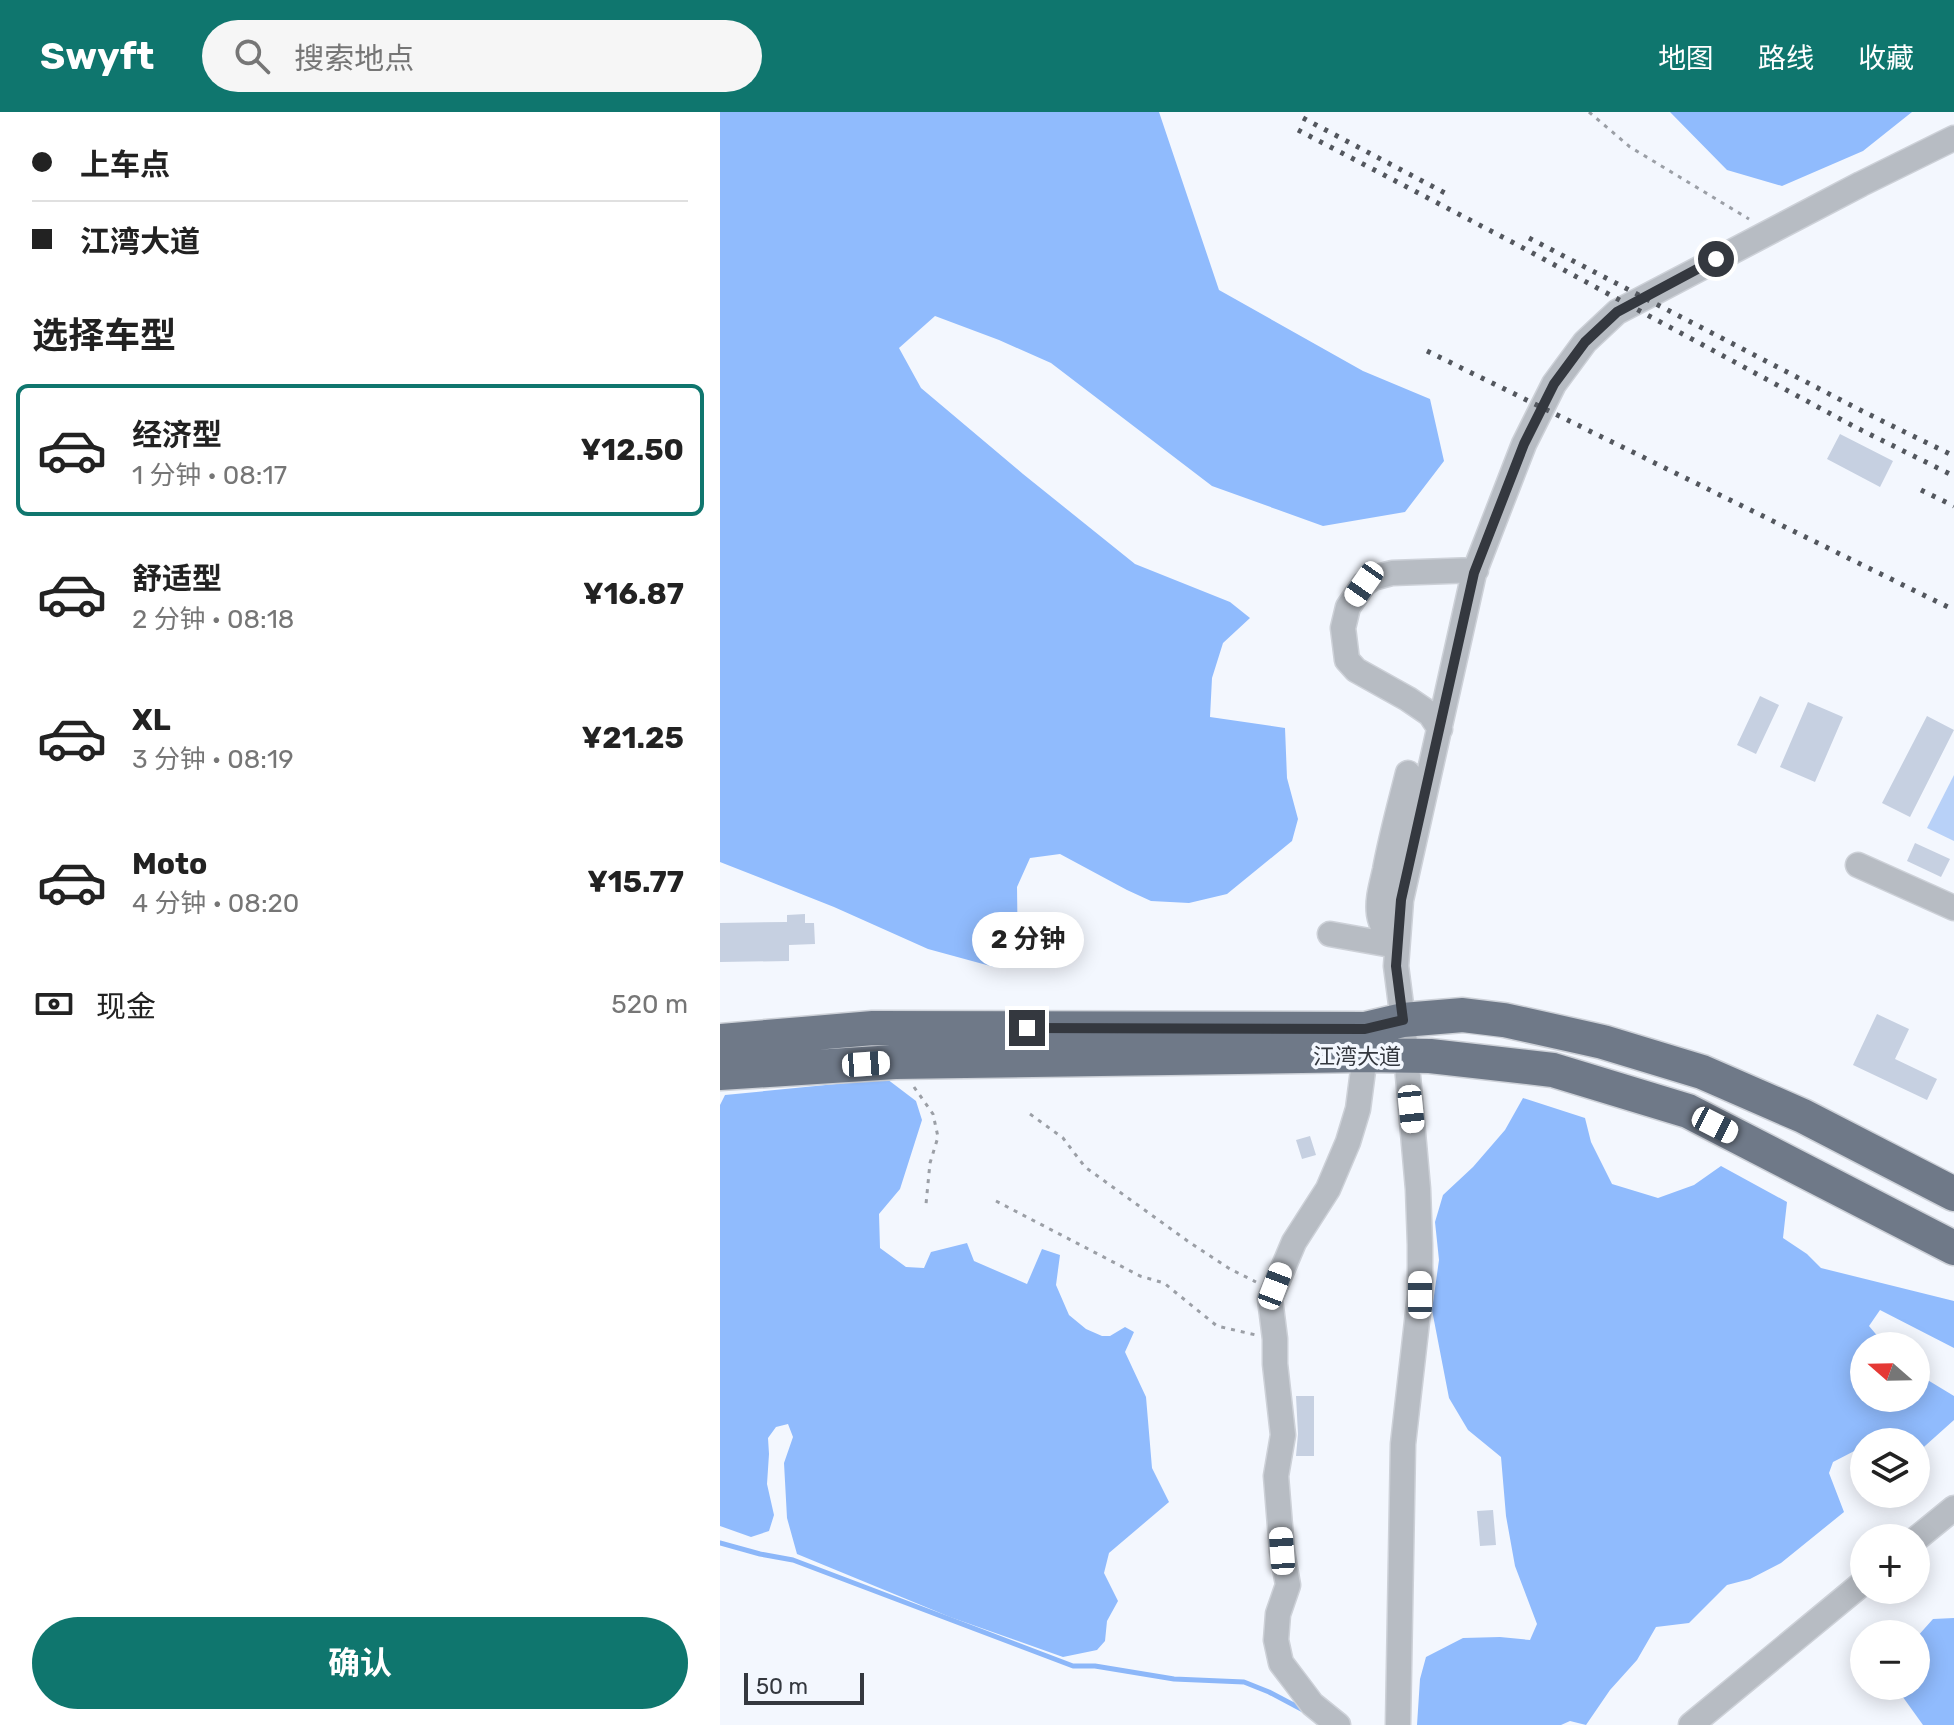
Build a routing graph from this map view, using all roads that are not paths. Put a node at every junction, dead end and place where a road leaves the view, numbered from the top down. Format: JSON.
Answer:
{"nodes":[{"id":1,"x":1954,"y":138,"type":"edge"},
{"id":2,"x":1476,"y":570,"type":"junction"},
{"id":3,"x":1440,"y":729,"type":"junction"},
{"id":4,"x":1408,"y":773,"type":"dead end"},
{"id":5,"x":1858,"y":865,"type":"dead end"},
{"id":6,"x":1954,"y":908,"type":"edge"},
{"id":7,"x":1330,"y":934,"type":"dead end"},
{"id":8,"x":1397,"y":946,"type":"junction"},
{"id":9,"x":1403,"y":1020,"type":"junction"},
{"id":10,"x":720,"y":1041,"type":"edge"},
{"id":11,"x":1365,"y":1055,"type":"junction"},
{"id":12,"x":1406,"y":1056,"type":"junction"},
{"id":13,"x":720,"y":1073,"type":"edge"},
{"id":14,"x":1954,"y":1194,"type":"edge"},
{"id":15,"x":1954,"y":1248,"type":"edge"},
{"id":16,"x":1954,"y":1508,"type":"edge"},
{"id":17,"x":1930,"y":1528,"type":"edge"},
{"id":18,"x":1850,"y":1594,"type":"edge"},
{"id":19,"x":1338,"y":1725,"type":"edge"},
{"id":20,"x":1398,"y":1725,"type":"edge"},
{"id":21,"x":1691,"y":1725,"type":"edge"}],
"edges":[{"from":1,"to":2,"type":"street"},
{"from":2,"to":3,"type":"street"},
{"from":2,"to":3,"type":"street"},
{"from":3,"to":8,"type":"street"},
{"from":4,"to":8,"type":"street"},
{"from":5,"to":6,"type":"street"},
{"from":7,"to":8,"type":"street"},
{"from":8,"to":9,"type":"street"},
{"from":9,"to":10,"type":"highway","name":"江湾大道"},
{"from":9,"to":11,"type":"street"},
{"from":9,"to":12,"type":"street"},
{"from":9,"to":14,"type":"highway","name":"江湾大道"},
{"from":11,"to":12,"type":"highway","name":"江湾大道"},
{"from":11,"to":13,"type":"highway","name":"江湾大道"},
{"from":11,"to":19,"type":"street"},
{"from":12,"to":15,"type":"highway","name":"江湾大道"},
{"from":12,"to":20,"type":"street"},
{"from":16,"to":17,"type":"street"},
{"from":18,"to":21,"type":"street"}]}
